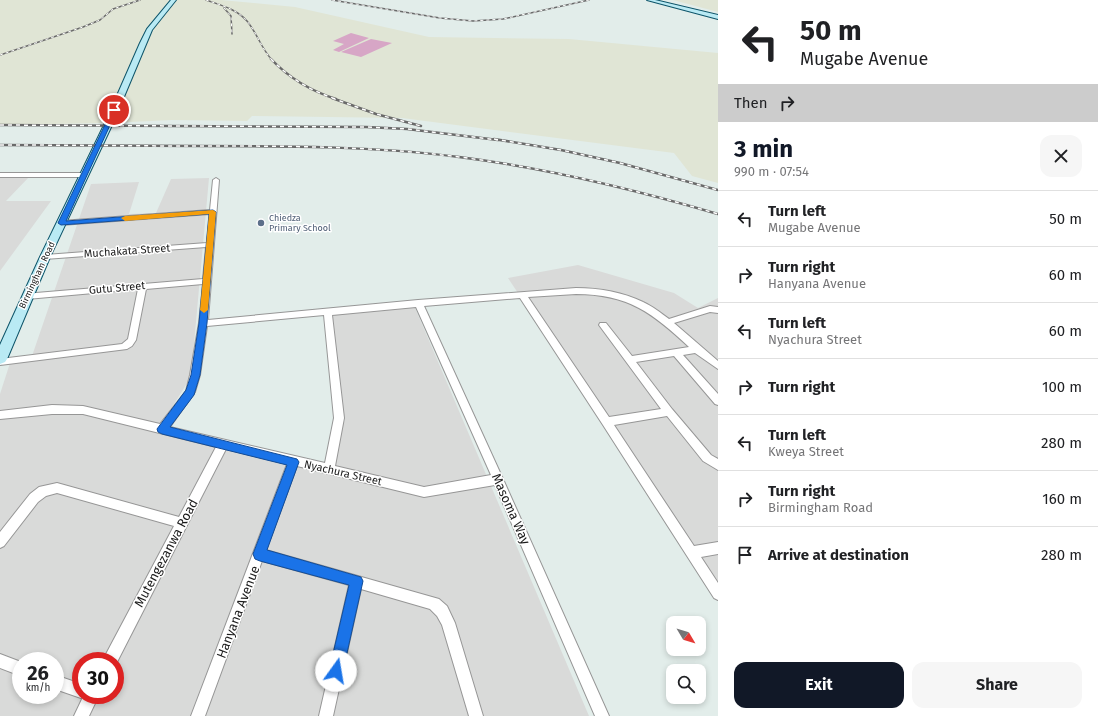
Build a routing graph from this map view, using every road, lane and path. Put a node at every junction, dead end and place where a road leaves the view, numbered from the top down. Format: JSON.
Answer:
{"nodes":[{"id":1,"x":174,"y":0,"type":"edge"},
{"id":2,"x":649,"y":0,"type":"edge"},
{"id":3,"x":718,"y":17,"type":"edge"},
{"id":4,"x":2,"y":175,"type":"edge"},
{"id":5,"x":84,"y":175,"type":"junction"},
{"id":6,"x":0,"y":180,"type":"edge"},
{"id":7,"x":216,"y":180,"type":"dead end"},
{"id":8,"x":213,"y":212,"type":"junction"},
{"id":9,"x":61,"y":223,"type":"junction"},
{"id":10,"x":210,"y":245,"type":"junction"},
{"id":11,"x":45,"y":257,"type":"junction"},
{"id":12,"x":207,"y":281,"type":"junction"},
{"id":13,"x":142,"y":286,"type":"junction"},
{"id":14,"x":522,"y":295,"type":"junction"},
{"id":15,"x":27,"y":296,"type":"junction"},
{"id":16,"x":418,"y":303,"type":"junction"},
{"id":17,"x":718,"y":310,"type":"edge"},
{"id":18,"x":328,"y":312,"type":"junction"},
{"id":19,"x":668,"y":322,"type":"junction"},
{"id":20,"x":203,"y":323,"type":"junction"},
{"id":21,"x":602,"y":325,"type":"dead end"},
{"id":22,"x":697,"y":349,"type":"junction"},
{"id":23,"x":676,"y":352,"type":"junction"},
{"id":24,"x":629,"y":360,"type":"junction"},
{"id":25,"x":0,"y":361,"type":"edge"},
{"id":26,"x":718,"y":366,"type":"edge"},
{"id":27,"x":718,"y":401,"type":"edge"},
{"id":28,"x":669,"y":412,"type":"junction"},
{"id":29,"x":0,"y":415,"type":"edge"},
{"id":30,"x":608,"y":422,"type":"junction"},
{"id":31,"x":162,"y":429,"type":"junction"},
{"id":32,"x":223,"y":444,"type":"junction"},
{"id":33,"x":293,"y":462,"type":"junction"},
{"id":34,"x":718,"y":465,"type":"edge"},
{"id":35,"x":329,"y":469,"type":"junction"},
{"id":36,"x":498,"y":478,"type":"junction"},
{"id":37,"x":182,"y":523,"type":"junction"},
{"id":38,"x":0,"y":542,"type":"edge"},
{"id":39,"x":718,"y":548,"type":"edge"},
{"id":40,"x":691,"y":552,"type":"junction"},
{"id":41,"x":260,"y":554,"type":"junction"},
{"id":42,"x":356,"y":581,"type":"junction"},
{"id":43,"x":718,"y":594,"type":"edge"},
{"id":44,"x":115,"y":652,"type":"edge"},
{"id":45,"x":0,"y":661,"type":"edge"},
{"id":46,"x":12,"y":666,"type":"edge"},
{"id":47,"x":87,"y":704,"type":"edge"},
{"id":48,"x":81,"y":716,"type":"edge"},
{"id":49,"x":198,"y":716,"type":"edge"},
{"id":50,"x":326,"y":716,"type":"edge"},
{"id":51,"x":476,"y":716,"type":"edge"},
{"id":52,"x":602,"y":716,"type":"edge"}],
"edges":[{"from":1,"to":5,"type":"street","name":"Birmingham Road"},
{"from":2,"to":3,"type":"street"},
{"from":4,"to":5,"type":"street"},
{"from":4,"to":6,"type":"street"},
{"from":5,"to":9,"type":"street","name":"Birmingham Road"},
{"from":7,"to":8,"type":"street"},
{"from":8,"to":9,"type":"street"},
{"from":8,"to":10,"type":"street"},
{"from":9,"to":11,"type":"street","name":"Birmingham Road"},
{"from":10,"to":11,"type":"street","name":"Muchakata Street"},
{"from":10,"to":12,"type":"street"},
{"from":11,"to":15,"type":"street","name":"Birmingham Road"},
{"from":12,"to":13,"type":"street","name":"Gutu Street"},
{"from":12,"to":20,"type":"street"},
{"from":13,"to":15,"type":"street","name":"Gutu Street"},
{"from":13,"to":25,"type":"street"},
{"from":14,"to":16,"type":"street"},
{"from":14,"to":19,"type":"street"},
{"from":14,"to":30,"type":"street"},
{"from":15,"to":25,"type":"street","name":"Birmingham Road"},
{"from":16,"to":18,"type":"street"},
{"from":16,"to":36,"type":"street","name":"Masoma Way"},
{"from":17,"to":19,"type":"street"},
{"from":18,"to":20,"type":"street"},
{"from":18,"to":35,"type":"street"},
{"from":19,"to":22,"type":"street"},
{"from":20,"to":31,"type":"street"},
{"from":21,"to":24,"type":"street"},
{"from":22,"to":23,"type":"street"},
{"from":22,"to":26,"type":"street"},
{"from":23,"to":24,"type":"street"},
{"from":23,"to":27,"type":"street"},
{"from":24,"to":28,"type":"street"},
{"from":28,"to":30,"type":"street"},
{"from":28,"to":34,"type":"street"},
{"from":29,"to":31,"type":"street","name":"Nyachura Street"},
{"from":30,"to":40,"type":"street"},
{"from":31,"to":32,"type":"street","name":"Nyachura Street"},
{"from":32,"to":33,"type":"street","name":"Nyachura Street"},
{"from":32,"to":37,"type":"street","name":"Mutengezanwa Road"},
{"from":33,"to":35,"type":"street","name":"Nyachura Street"},
{"from":33,"to":41,"type":"street","name":"Hanyana Avenue"},
{"from":35,"to":36,"type":"street","name":"Nyachura Street"},
{"from":36,"to":52,"type":"street","name":"Masoma Way"},
{"from":37,"to":38,"type":"street"},
{"from":37,"to":44,"type":"street","name":"Mutengezanwa Road"},
{"from":39,"to":40,"type":"street"},
{"from":40,"to":43,"type":"street"},
{"from":41,"to":42,"type":"street"},
{"from":41,"to":49,"type":"street","name":"Hanyana Avenue"},
{"from":42,"to":50,"type":"street"},
{"from":42,"to":51,"type":"street"},
{"from":45,"to":46,"type":"street"},
{"from":47,"to":48,"type":"street"}]}
